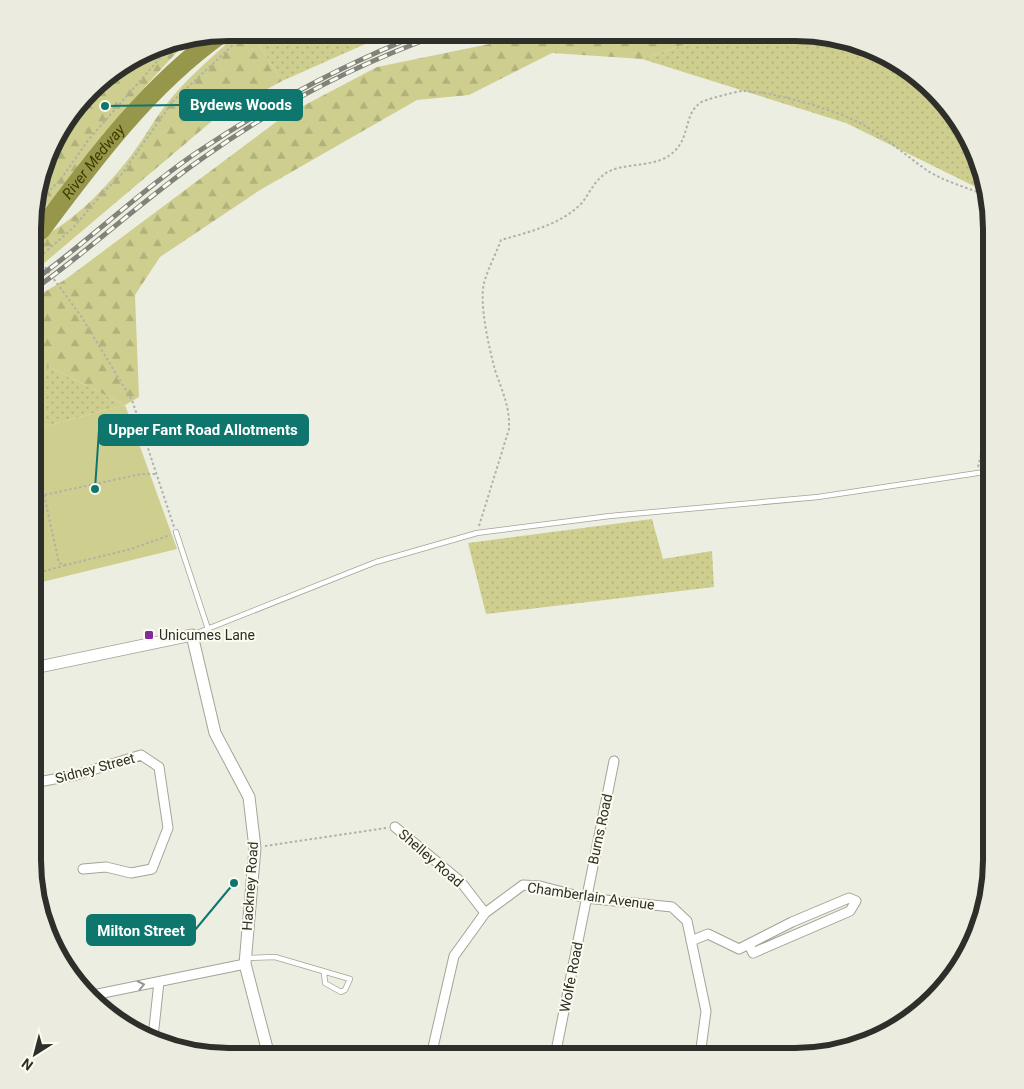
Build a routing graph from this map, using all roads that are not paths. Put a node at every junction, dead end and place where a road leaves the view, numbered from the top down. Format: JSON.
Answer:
{"nodes":[{"id":1,"x":983,"y":472,"type":"edge"},
{"id":2,"x":176,"y":532,"type":"road end"},
{"id":3,"x":208,"y":629,"type":"junction"},
{"id":4,"x":192,"y":635,"type":"junction"},
{"id":5,"x":41,"y":667,"type":"edge"},
{"id":6,"x":614,"y":761,"type":"dead end"},
{"id":7,"x":41,"y":782,"type":"edge"},
{"id":8,"x":394,"y":827,"type":"road end"},
{"id":9,"x":83,"y":869,"type":"dead end"},
{"id":10,"x":586,"y":898,"type":"junction"},
{"id":11,"x":485,"y":913,"type":"junction"},
{"id":12,"x":792,"y":922,"type":"junction"},
{"id":13,"x":794,"y":937,"type":"junction"},
{"id":14,"x":691,"y":941,"type":"junction"},
{"id":15,"x":749,"y":945,"type":"junction"},
{"id":16,"x":245,"y":961,"type":"junction"},
{"id":17,"x":324,"y":972,"type":"junction"},
{"id":18,"x":159,"y":982,"type":"junction"},
{"id":19,"x":97,"y":994,"type":"edge"},
{"id":20,"x":154,"y":1031,"type":"edge"},
{"id":21,"x":267,"y":1048,"type":"edge"},
{"id":22,"x":432,"y":1048,"type":"edge"},
{"id":23,"x":557,"y":1048,"type":"edge"},
{"id":24,"x":701,"y":1048,"type":"edge"}],
"edges":[{"from":1,"to":3,"type":"lane"},
{"from":2,"to":3,"type":"lane"},
{"from":3,"to":4,"type":"lane"},
{"from":4,"to":5,"type":"street"},
{"from":4,"to":16,"type":"street","name":"Hackney Road"},
{"from":6,"to":10,"type":"street","name":"Burns Road"},
{"from":7,"to":9,"type":"street","name":"Sidney Street"},
{"from":8,"to":11,"type":"street","name":"Shelley Road"},
{"from":10,"to":11,"type":"street","name":"Chamberlain Avenue"},
{"from":10,"to":14,"type":"street","name":"Chamberlain Avenue"},
{"from":10,"to":23,"type":"street","name":"Wolfe Road"},
{"from":11,"to":22,"type":"street","name":"Chamberlain Avenue"},
{"from":12,"to":13,"type":"street"},
{"from":12,"to":13,"type":"street"},
{"from":12,"to":15,"type":"street"},
{"from":13,"to":15,"type":"street"},
{"from":14,"to":15,"type":"street"},
{"from":14,"to":24,"type":"street","name":"Chamberlain Avenue"},
{"from":16,"to":17,"type":"lane"},
{"from":16,"to":18,"type":"street"},
{"from":16,"to":21,"type":"street","name":"Hackney Road"},
{"from":17,"to":17,"type":"lane"},
{"from":19,"to":18,"type":"street","one_way":true},
{"from":18,"to":20,"type":"street"}]}
